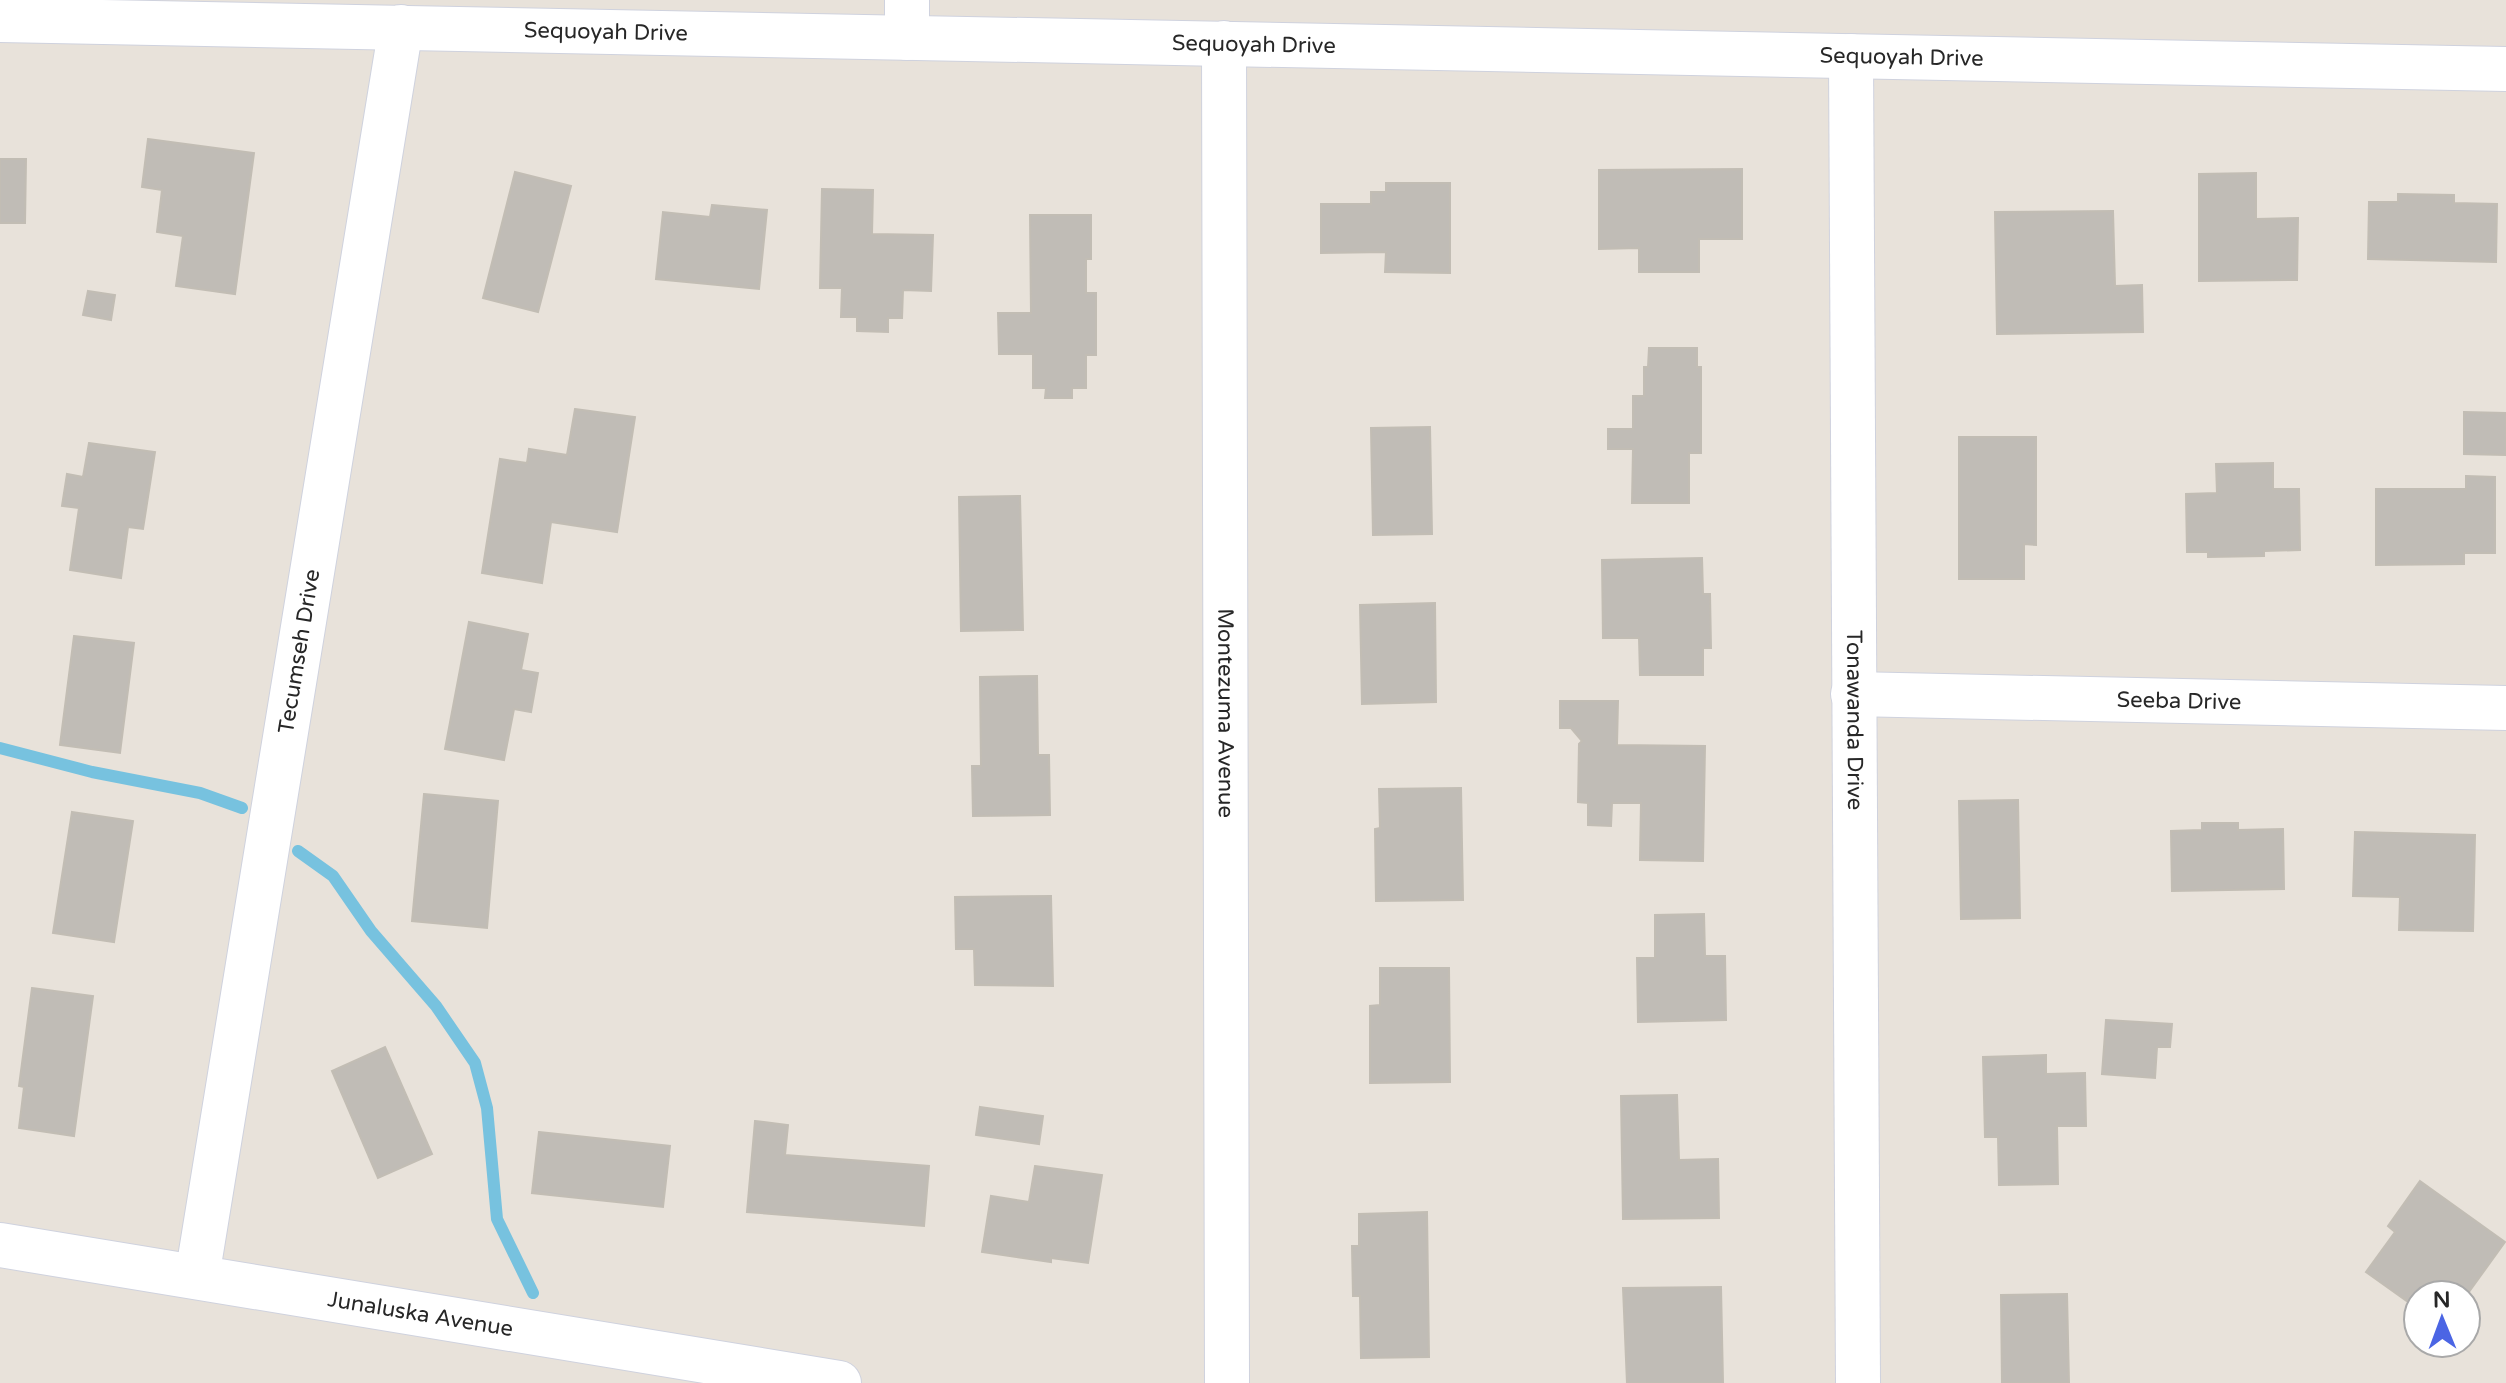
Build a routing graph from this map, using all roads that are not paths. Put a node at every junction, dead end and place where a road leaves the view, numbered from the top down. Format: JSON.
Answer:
{"nodes":[{"id":1,"x":907,"y":19,"type":"edge"},
{"id":2,"x":0,"y":20,"type":"edge"},
{"id":3,"x":401,"y":27,"type":"junction"},
{"id":4,"x":1224,"y":43,"type":"junction"},
{"id":5,"x":1851,"y":56,"type":"junction"},
{"id":6,"x":2506,"y":69,"type":"edge"},
{"id":7,"x":1853,"y":694,"type":"junction"},
{"id":8,"x":2506,"y":708,"type":"edge"},
{"id":9,"x":0,"y":1245,"type":"edge"},
{"id":10,"x":197,"y":1277,"type":"junction"},
{"id":11,"x":839,"y":1383,"type":"edge"},
{"id":12,"x":1227,"y":1383,"type":"edge"},
{"id":13,"x":1858,"y":1383,"type":"edge"}],
"edges":[{"from":1,"to":3,"type":"street","name":"Sequoyah Drive"},
{"from":1,"to":4,"type":"street","name":"Sequoyah Drive"},
{"from":2,"to":3,"type":"street","name":"Sequoyah Drive"},
{"from":3,"to":10,"type":"street","name":"Tecumseh Drive"},
{"from":4,"to":5,"type":"street","name":"Sequoyah Drive"},
{"from":4,"to":12,"type":"street","name":"Montezuma Avenue"},
{"from":5,"to":6,"type":"street","name":"Sequoyah Drive"},
{"from":5,"to":7,"type":"street","name":"Tonawanda Drive"},
{"from":7,"to":8,"type":"street","name":"Seeba Drive"},
{"from":7,"to":13,"type":"street","name":"Tonawanda Drive"},
{"from":9,"to":10,"type":"street","name":"Junaluska Avenue"},
{"from":10,"to":11,"type":"street","name":"Junaluska Avenue"}]}
